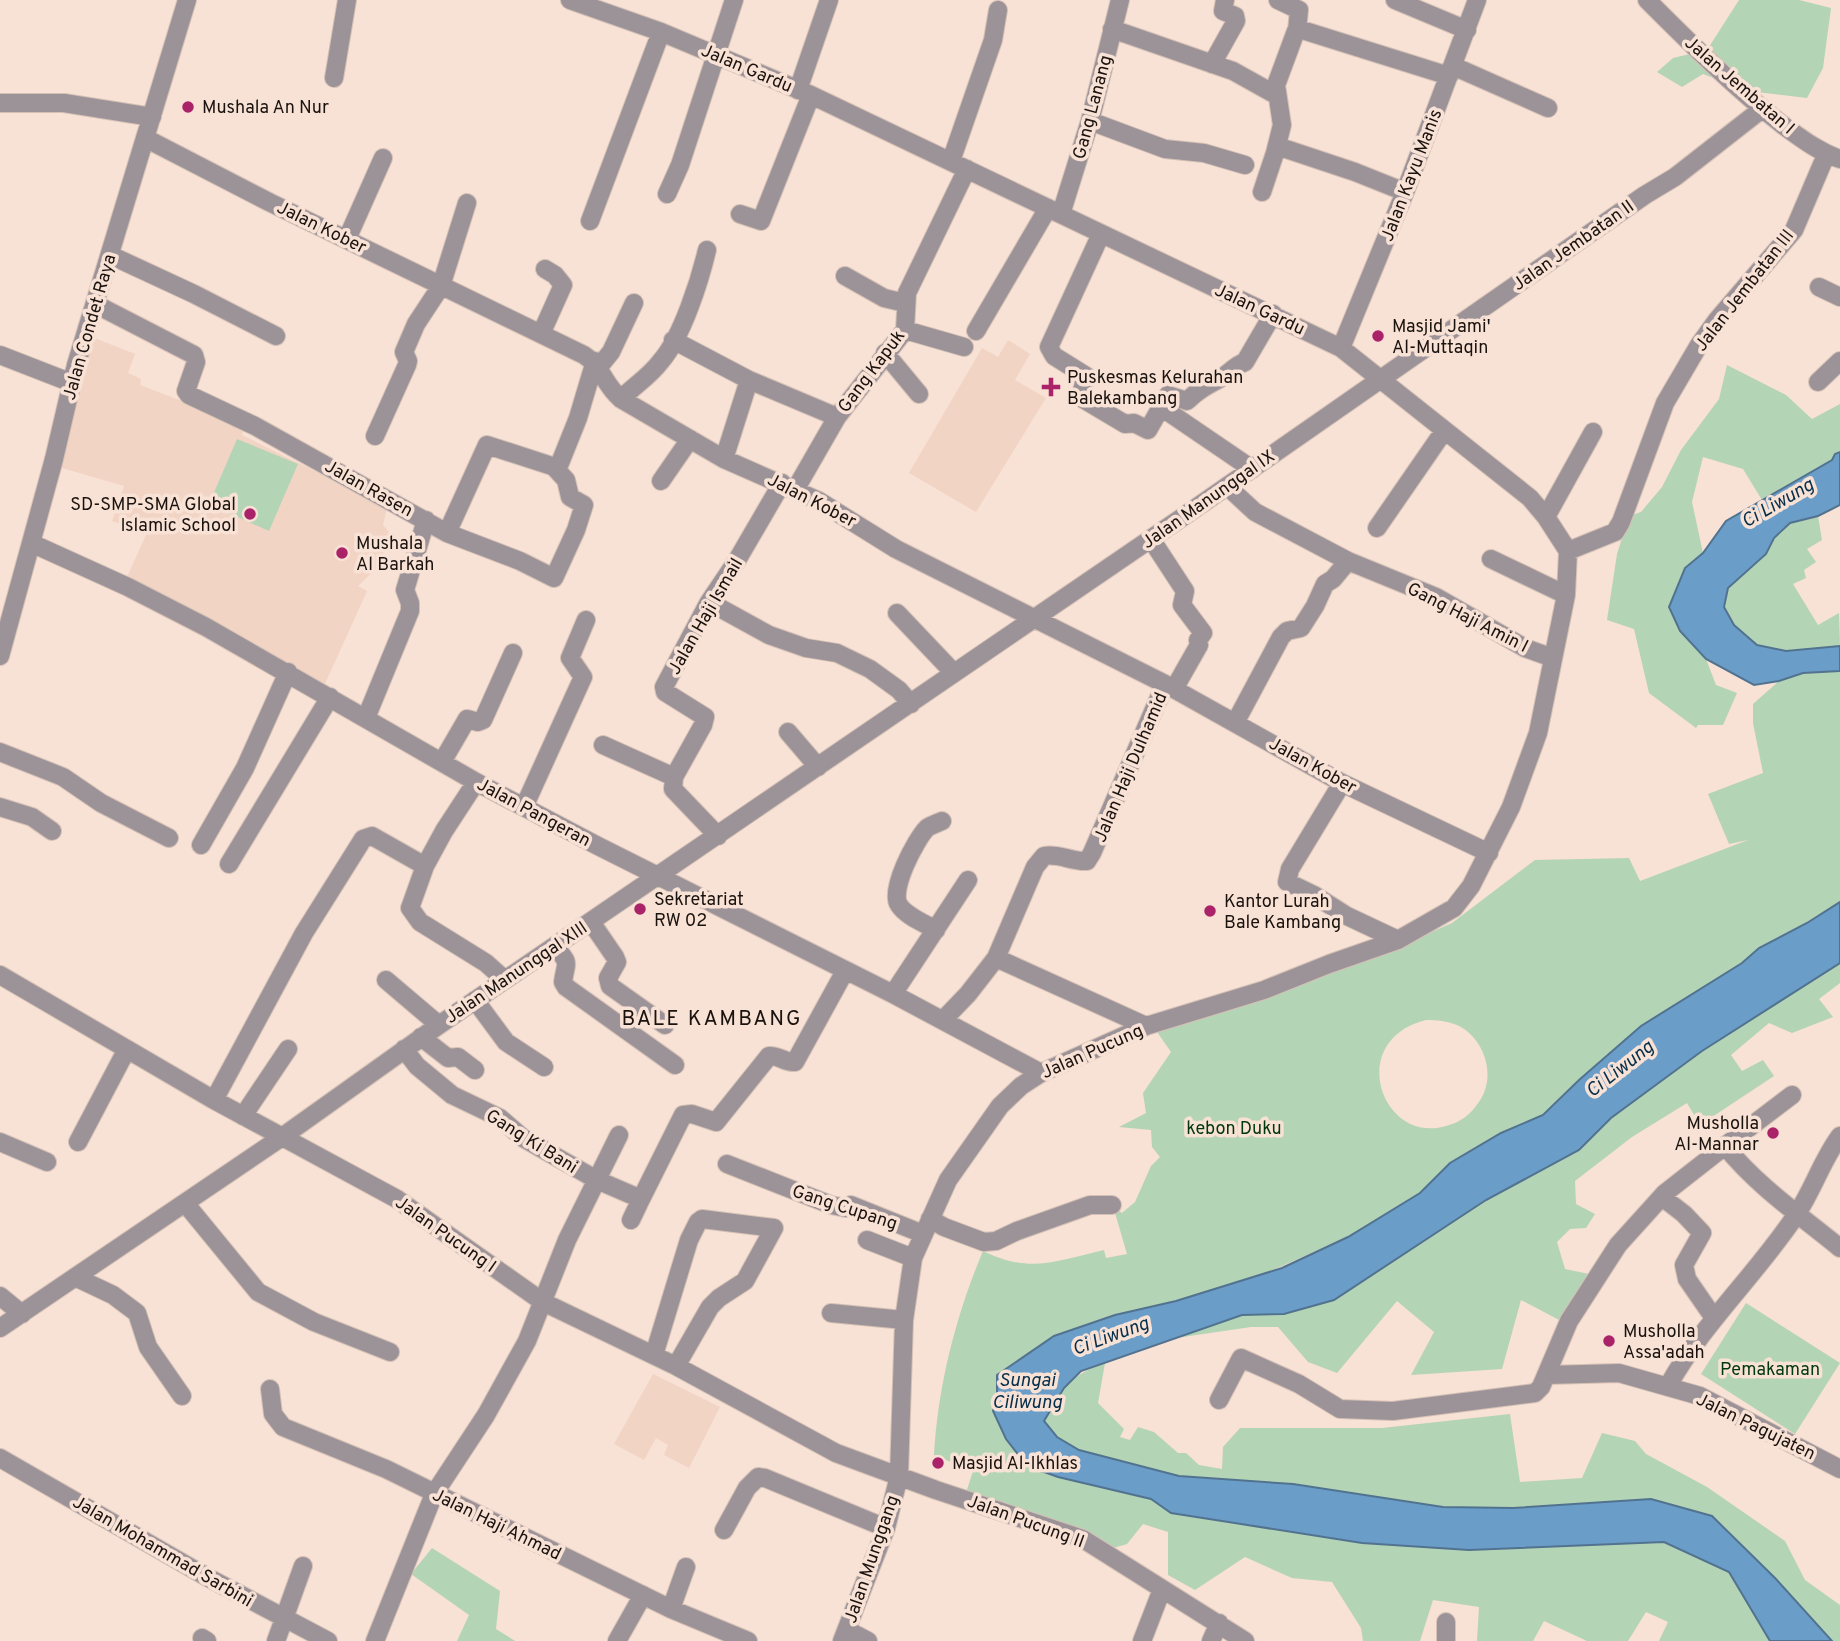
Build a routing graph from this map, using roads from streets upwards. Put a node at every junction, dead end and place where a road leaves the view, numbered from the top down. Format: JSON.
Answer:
{"nodes":[{"id":1,"x":187,"y":0,"type":"edge"},
{"id":2,"x":347,"y":0,"type":"edge"},
{"id":3,"x":570,"y":0,"type":"edge"},
{"id":4,"x":734,"y":0,"type":"edge"},
{"id":5,"x":829,"y":0,"type":"edge"},
{"id":6,"x":1120,"y":0,"type":"edge"},
{"id":7,"x":1225,"y":0,"type":"edge"},
{"id":8,"x":1244,"y":0,"type":"edge"},
{"id":9,"x":1279,"y":0,"type":"edge"},
{"id":10,"x":1395,"y":0,"type":"edge"},
{"id":11,"x":1477,"y":0,"type":"edge"},
{"id":12,"x":1647,"y":0,"type":"edge"},
{"id":13,"x":621,"y":8,"type":"edge"},
{"id":14,"x":998,"y":10,"type":"dead end"},
{"id":15,"x":1236,"y":17,"type":"junction"},
{"id":16,"x":1112,"y":29,"type":"junction"},
{"id":17,"x":1467,"y":30,"type":"junction"},
{"id":18,"x":1297,"y":31,"type":"junction"},
{"id":19,"x":661,"y":32,"type":"junction"},
{"id":20,"x":715,"y":54,"type":"junction"},
{"id":21,"x":1212,"y":64,"type":"junction"},
{"id":22,"x":1451,"y":71,"type":"junction"},
{"id":23,"x":334,"y":78,"type":"dead end"},
{"id":24,"x":805,"y":92,"type":"junction"},
{"id":25,"x":1276,"y":95,"type":"junction"},
{"id":26,"x":0,"y":103,"type":"edge"},
{"id":27,"x":1548,"y":108,"type":"dead end"},
{"id":28,"x":1762,"y":108,"type":"junction"},
{"id":29,"x":152,"y":117,"type":"junction"},
{"id":30,"x":1090,"y":121,"type":"junction"},
{"id":31,"x":145,"y":138,"type":"junction"},
{"id":32,"x":1277,"y":146,"type":"junction"},
{"id":33,"x":1833,"y":157,"type":"edge"},
{"id":34,"x":383,"y":158,"type":"dead end"},
{"id":35,"x":959,"y":165,"type":"junction"},
{"id":36,"x":1245,"y":165,"type":"dead end"},
{"id":37,"x":1262,"y":192,"type":"dead end"},
{"id":38,"x":1405,"y":192,"type":"junction"},
{"id":39,"x":667,"y":194,"type":"dead end"},
{"id":40,"x":467,"y":203,"type":"dead end"},
{"id":41,"x":1055,"y":211,"type":"junction"},
{"id":42,"x":740,"y":214,"type":"dead end"},
{"id":43,"x":590,"y":221,"type":"dead end"},
{"id":44,"x":1101,"y":234,"type":"junction"},
{"id":45,"x":347,"y":239,"type":"junction"},
{"id":46,"x":707,"y":250,"type":"dead end"},
{"id":47,"x":110,"y":255,"type":"junction"},
{"id":48,"x":545,"y":269,"type":"dead end"},
{"id":49,"x":845,"y":276,"type":"dead end"},
{"id":50,"x":441,"y":286,"type":"junction"},
{"id":51,"x":1819,"y":287,"type":"dead end"},
{"id":52,"x":1840,"y":297,"type":"edge"},
{"id":53,"x":634,"y":303,"type":"dead end"},
{"id":54,"x":905,"y":303,"type":"junction"},
{"id":55,"x":95,"y":304,"type":"junction"},
{"id":56,"x":1273,"y":314,"type":"junction"},
{"id":57,"x":905,"y":330,"type":"junction"},
{"id":58,"x":976,"y":331,"type":"dead end"},
{"id":59,"x":541,"y":334,"type":"junction"},
{"id":60,"x":276,"y":336,"type":"dead end"},
{"id":61,"x":673,"y":340,"type":"junction"},
{"id":62,"x":964,"y":347,"type":"dead end"},
{"id":63,"x":1341,"y":348,"type":"junction"},
{"id":64,"x":885,"y":353,"type":"junction"},
{"id":65,"x":0,"y":355,"type":"edge"},
{"id":66,"x":1840,"y":361,"type":"edge"},
{"id":67,"x":596,"y":365,"type":"junction"},
{"id":68,"x":1381,"y":379,"type":"junction"},
{"id":69,"x":749,"y":380,"type":"junction"},
{"id":70,"x":1818,"y":382,"type":"dead end"},
{"id":71,"x":72,"y":383,"type":"junction"},
{"id":72,"x":919,"y":394,"type":"dead end"},
{"id":73,"x":621,"y":399,"type":"junction"},
{"id":74,"x":1161,"y":407,"type":"junction"},
{"id":75,"x":837,"y":417,"type":"junction"},
{"id":76,"x":1444,"y":431,"type":"junction"},
{"id":77,"x":1593,"y":432,"type":"dead end"},
{"id":78,"x":375,"y":436,"type":"dead end"},
{"id":79,"x":690,"y":439,"type":"junction"},
{"id":80,"x":724,"y":459,"type":"junction"},
{"id":81,"x":555,"y":468,"type":"junction"},
{"id":82,"x":1252,"y":469,"type":"junction"},
{"id":83,"x":661,"y":481,"type":"dead end"},
{"id":84,"x":1227,"y":486,"type":"junction"},
{"id":85,"x":788,"y":487,"type":"junction"},
{"id":86,"x":1546,"y":517,"type":"junction"},
{"id":87,"x":426,"y":520,"type":"junction"},
{"id":88,"x":1377,"y":528,"type":"dead end"},
{"id":89,"x":447,"y":533,"type":"junction"},
{"id":90,"x":1151,"y":539,"type":"junction"},
{"id":91,"x":31,"y":543,"type":"junction"},
{"id":92,"x":1568,"y":551,"type":"junction"},
{"id":93,"x":1491,"y":559,"type":"dead end"},
{"id":94,"x":1348,"y":561,"type":"junction"},
{"id":95,"x":1566,"y":595,"type":"junction"},
{"id":96,"x":709,"y":602,"type":"junction"},
{"id":97,"x":897,"y":613,"type":"dead end"},
{"id":98,"x":1034,"y":618,"type":"junction"},
{"id":99,"x":586,"y":620,"type":"dead end"},
{"id":100,"x":513,"y":653,"type":"dead end"},
{"id":101,"x":0,"y":656,"type":"edge"},
{"id":102,"x":1551,"y":658,"type":"junction"},
{"id":103,"x":288,"y":672,"type":"junction"},
{"id":104,"x":954,"y":673,"type":"junction"},
{"id":105,"x":1170,"y":686,"type":"junction"},
{"id":106,"x":330,"y":698,"type":"junction"},
{"id":107,"x":911,"y":704,"type":"junction"},
{"id":108,"x":366,"y":718,"type":"junction"},
{"id":109,"x":1235,"y":723,"type":"junction"},
{"id":110,"x":788,"y":732,"type":"dead end"},
{"id":111,"x":603,"y":745,"type":"dead end"},
{"id":112,"x":0,"y":752,"type":"edge"},
{"id":113,"x":442,"y":762,"type":"junction"},
{"id":114,"x":818,"y":767,"type":"junction"},
{"id":115,"x":674,"y":777,"type":"junction"},
{"id":116,"x":476,"y":782,"type":"junction"},
{"id":117,"x":1342,"y":783,"type":"junction"},
{"id":118,"x":0,"y":807,"type":"edge"},
{"id":119,"x":524,"y":807,"type":"junction"},
{"id":120,"x":942,"y":821,"type":"dead end"},
{"id":121,"x":52,"y":831,"type":"dead end"},
{"id":122,"x":718,"y":835,"type":"junction"},
{"id":123,"x":169,"y":838,"type":"dead end"},
{"id":124,"x":201,"y":845,"type":"dead end"},
{"id":125,"x":1490,"y":850,"type":"junction"},
{"id":126,"x":229,"y":864,"type":"dead end"},
{"id":127,"x":425,"y":866,"type":"junction"},
{"id":128,"x":658,"y":876,"type":"junction"},
{"id":129,"x":968,"y":880,"type":"dead end"},
{"id":130,"x":591,"y":922,"type":"junction"},
{"id":131,"x":936,"y":930,"type":"junction"},
{"id":132,"x":1398,"y":940,"type":"junction"},
{"id":133,"x":555,"y":946,"type":"junction"},
{"id":134,"x":996,"y":958,"type":"junction"},
{"id":135,"x":845,"y":971,"type":"junction"},
{"id":136,"x":0,"y":975,"type":"edge"},
{"id":137,"x":386,"y":980,"type":"dead end"},
{"id":138,"x":505,"y":980,"type":"junction"},
{"id":139,"x":893,"y":994,"type":"junction"},
{"id":140,"x":475,"y":1000,"type":"junction"},
{"id":141,"x":943,"y":1020,"type":"junction"},
{"id":142,"x":439,"y":1025,"type":"junction"},
{"id":143,"x":666,"y":1025,"type":"dead end"},
{"id":144,"x":1146,"y":1026,"type":"junction"},
{"id":145,"x":421,"y":1037,"type":"junction"},
{"id":146,"x":127,"y":1049,"type":"junction"},
{"id":147,"x":288,"y":1049,"type":"dead end"},
{"id":148,"x":404,"y":1049,"type":"junction"},
{"id":149,"x":675,"y":1065,"type":"dead end"},
{"id":150,"x":544,"y":1067,"type":"dead end"},
{"id":151,"x":475,"y":1070,"type":"dead end"},
{"id":152,"x":1041,"y":1073,"type":"junction"},
{"id":153,"x":1792,"y":1095,"type":"dead end"},
{"id":154,"x":214,"y":1100,"type":"junction"},
{"id":155,"x":243,"y":1116,"type":"junction"},
{"id":156,"x":619,"y":1135,"type":"dead end"},
{"id":157,"x":1840,"y":1136,"type":"edge"},
{"id":158,"x":282,"y":1137,"type":"junction"},
{"id":159,"x":0,"y":1142,"type":"edge"},
{"id":160,"x":78,"y":1142,"type":"dead end"},
{"id":161,"x":1725,"y":1146,"type":"junction"},
{"id":162,"x":47,"y":1162,"type":"dead end"},
{"id":163,"x":727,"y":1164,"type":"dead end"},
{"id":164,"x":597,"y":1180,"type":"junction"},
{"id":165,"x":1661,"y":1197,"type":"junction"},
{"id":166,"x":641,"y":1199,"type":"junction"},
{"id":167,"x":185,"y":1203,"type":"junction"},
{"id":168,"x":1112,"y":1205,"type":"dead end"},
{"id":169,"x":1798,"y":1213,"type":"junction"},
{"id":170,"x":631,"y":1220,"type":"dead end"},
{"id":171,"x":926,"y":1227,"type":"junction"},
{"id":172,"x":867,"y":1240,"type":"dead end"},
{"id":173,"x":1840,"y":1248,"type":"edge"},
{"id":174,"x":913,"y":1258,"type":"junction"},
{"id":175,"x":75,"y":1277,"type":"junction"},
{"id":176,"x":0,"y":1296,"type":"edge"},
{"id":177,"x":543,"y":1302,"type":"junction"},
{"id":178,"x":831,"y":1313,"type":"dead end"},
{"id":179,"x":22,"y":1314,"type":"junction"},
{"id":180,"x":1714,"y":1318,"type":"junction"},
{"id":181,"x":904,"y":1320,"type":"junction"},
{"id":182,"x":0,"y":1328,"type":"edge"},
{"id":183,"x":390,"y":1352,"type":"dead end"},
{"id":184,"x":654,"y":1355,"type":"junction"},
{"id":185,"x":676,"y":1366,"type":"junction"},
{"id":186,"x":1547,"y":1375,"type":"junction"},
{"id":187,"x":1668,"y":1386,"type":"junction"},
{"id":188,"x":270,"y":1389,"type":"dead end"},
{"id":189,"x":182,"y":1396,"type":"dead end"},
{"id":190,"x":1219,"y":1400,"type":"dead end"},
{"id":191,"x":0,"y":1458,"type":"edge"},
{"id":192,"x":1838,"y":1464,"type":"edge"},
{"id":193,"x":899,"y":1476,"type":"junction"},
{"id":194,"x":434,"y":1494,"type":"junction"},
{"id":195,"x":886,"y":1528,"type":"junction"},
{"id":196,"x":724,"y":1530,"type":"dead end"},
{"id":197,"x":303,"y":1566,"type":"dead end"},
{"id":198,"x":686,"y":1567,"type":"dead end"},
{"id":199,"x":643,"y":1595,"type":"junction"},
{"id":200,"x":1159,"y":1597,"type":"dead end"},
{"id":201,"x":671,"y":1609,"type":"junction"},
{"id":202,"x":284,"y":1620,"type":"junction"},
{"id":203,"x":1446,"y":1622,"type":"dead end"},
{"id":204,"x":1219,"y":1623,"type":"junction"},
{"id":205,"x":844,"y":1636,"type":"edge"},
{"id":206,"x":276,"y":1641,"type":"edge"},
{"id":207,"x":328,"y":1641,"type":"edge"},
{"id":208,"x":375,"y":1641,"type":"edge"},
{"id":209,"x":617,"y":1641,"type":"edge"},
{"id":210,"x":748,"y":1641,"type":"edge"},
{"id":211,"x":868,"y":1641,"type":"edge"},
{"id":212,"x":1142,"y":1641,"type":"edge"},
{"id":213,"x":1211,"y":1641,"type":"edge"},
{"id":214,"x":1245,"y":1641,"type":"edge"},
{"id":215,"x":1446,"y":1641,"type":"edge"}],
"edges":[{"from":1,"to":29,"type":"street","name":"Jalan Condet Raya"},
{"from":2,"to":23,"type":"street"},
{"from":3,"to":13,"type":"street","name":"Jalan Gardu"},
{"from":4,"to":20,"type":"street"},
{"from":5,"to":24,"type":"street"},
{"from":6,"to":16,"type":"street","name":"Gang Lanang"},
{"from":7,"to":15,"type":"street"},
{"from":8,"to":15,"type":"street"},
{"from":9,"to":18,"type":"street"},
{"from":10,"to":17,"type":"street"},
{"from":11,"to":17,"type":"street","name":"Jalan Kayu Manis"},
{"from":12,"to":28,"type":"street","name":"Jalan Jembatan I"},
{"from":13,"to":19,"type":"street","name":"Jalan Gardu"},
{"from":14,"to":35,"type":"street","name":"Gang Kapuk"},
{"from":15,"to":21,"type":"street"},
{"from":16,"to":21,"type":"street"},
{"from":16,"to":30,"type":"street","name":"Gang Lanang"},
{"from":17,"to":22,"type":"street","name":"Jalan Kayu Manis"},
{"from":18,"to":22,"type":"street"},
{"from":18,"to":25,"type":"street"},
{"from":19,"to":20,"type":"street","name":"Jalan Gardu"},
{"from":19,"to":43,"type":"street"},
{"from":20,"to":24,"type":"street","name":"Jalan Gardu"},
{"from":20,"to":39,"type":"street"},
{"from":21,"to":25,"type":"street"},
{"from":22,"to":27,"type":"street"},
{"from":22,"to":38,"type":"street","name":"Jalan Kayu Manis"},
{"from":24,"to":35,"type":"street","name":"Jalan Gardu"},
{"from":24,"to":42,"type":"street"},
{"from":25,"to":32,"type":"street"},
{"from":26,"to":29,"type":"street"},
{"from":28,"to":33,"type":"street","name":"Jalan Jembatan I"},
{"from":28,"to":68,"type":"street","name":"Jalan Jembatan II"},
{"from":29,"to":31,"type":"street","name":"Jalan Condet Raya"},
{"from":30,"to":36,"type":"street"},
{"from":30,"to":41,"type":"street","name":"Gang Lanang"},
{"from":31,"to":45,"type":"street","name":"Jalan Kober"},
{"from":31,"to":47,"type":"street","name":"Jalan Condet Raya"},
{"from":32,"to":37,"type":"street"},
{"from":32,"to":38,"type":"street"},
{"from":33,"to":92,"type":"street","name":"Jalan Jembatan III"},
{"from":34,"to":45,"type":"street"},
{"from":35,"to":41,"type":"street","name":"Jalan Gardu"},
{"from":35,"to":54,"type":"street","name":"Gang Kapuk"},
{"from":38,"to":63,"type":"street","name":"Jalan Kayu Manis"},
{"from":40,"to":50,"type":"street"},
{"from":41,"to":44,"type":"street","name":"Jalan Gardu"},
{"from":41,"to":58,"type":"street","name":"Gang Lanang"},
{"from":44,"to":56,"type":"street","name":"Jalan Gardu"},
{"from":44,"to":74,"type":"street"},
{"from":45,"to":50,"type":"street","name":"Jalan Kober"},
{"from":46,"to":61,"type":"street"},
{"from":47,"to":55,"type":"street","name":"Jalan Condet Raya"},
{"from":47,"to":60,"type":"street"},
{"from":48,"to":59,"type":"street"},
{"from":49,"to":54,"type":"street"},
{"from":50,"to":59,"type":"street","name":"Jalan Kober"},
{"from":50,"to":78,"type":"street"},
{"from":51,"to":52,"type":"street"},
{"from":53,"to":67,"type":"street"},
{"from":54,"to":57,"type":"street","name":"Gang Kapuk"},
{"from":55,"to":71,"type":"street","name":"Jalan Condet Raya"},
{"from":55,"to":87,"type":"street","name":"Jalan Rasen"},
{"from":56,"to":63,"type":"street","name":"Jalan Gardu"},
{"from":56,"to":74,"type":"street"},
{"from":57,"to":62,"type":"street"},
{"from":57,"to":64,"type":"street","name":"Gang Kapuk"},
{"from":59,"to":67,"type":"street","name":"Jalan Kober"},
{"from":61,"to":69,"type":"street"},
{"from":61,"to":73,"type":"street"},
{"from":63,"to":68,"type":"street","name":"Jalan Gardu"},
{"from":64,"to":72,"type":"street"},
{"from":64,"to":75,"type":"street","name":"Gang Kapuk"},
{"from":65,"to":71,"type":"street"},
{"from":66,"to":70,"type":"street"},
{"from":67,"to":73,"type":"street","name":"Jalan Kober"},
{"from":67,"to":81,"type":"street"},
{"from":68,"to":76,"type":"street","name":"Jalan Gardu"},
{"from":68,"to":82,"type":"street","name":"Jalan Manunggal IX"},
{"from":69,"to":75,"type":"street"},
{"from":69,"to":80,"type":"street"},
{"from":71,"to":91,"type":"street","name":"Jalan Condet Raya"},
{"from":73,"to":79,"type":"street","name":"Jalan Kober"},
{"from":74,"to":82,"type":"street"},
{"from":75,"to":85,"type":"street","name":"Gang Kapuk"},
{"from":76,"to":86,"type":"street","name":"Jalan Gardu"},
{"from":76,"to":88,"type":"street"},
{"from":77,"to":86,"type":"street"},
{"from":79,"to":80,"type":"street","name":"Jalan Kober"},
{"from":79,"to":83,"type":"street"},
{"from":80,"to":85,"type":"street","name":"Jalan Kober"},
{"from":81,"to":89,"type":"street"},
{"from":81,"to":89,"type":"street","name":"Jalan Rasen"},
{"from":82,"to":84,"type":"street","name":"Jalan Manunggal IX"},
{"from":84,"to":90,"type":"street","name":"Jalan Manunggal IX"},
{"from":84,"to":94,"type":"street","name":"Gang Haji Amin I"},
{"from":85,"to":96,"type":"street","name":"Jalan Haji Ismail"},
{"from":85,"to":98,"type":"street","name":"Jalan Kober"},
{"from":86,"to":92,"type":"street","name":"Jalan Gardu"},
{"from":87,"to":89,"type":"street","name":"Jalan Rasen"},
{"from":87,"to":108,"type":"street"},
{"from":90,"to":98,"type":"street","name":"Jalan Manunggal IX"},
{"from":90,"to":105,"type":"street"},
{"from":91,"to":101,"type":"street","name":"Jalan Condet Raya"},
{"from":91,"to":103,"type":"street","name":"Jalan Pangeran"},
{"from":92,"to":95,"type":"street"},
{"from":93,"to":95,"type":"street"},
{"from":94,"to":102,"type":"street","name":"Gang Haji Amin I"},
{"from":94,"to":109,"type":"street"},
{"from":95,"to":102,"type":"street"},
{"from":96,"to":107,"type":"street"},
{"from":96,"to":115,"type":"street","name":"Jalan Haji Ismail"},
{"from":97,"to":104,"type":"street"},
{"from":98,"to":104,"type":"street","name":"Jalan Manunggal XIII"},
{"from":98,"to":105,"type":"street","name":"Jalan Kober"},
{"from":99,"to":119,"type":"street"},
{"from":100,"to":113,"type":"street"},
{"from":102,"to":125,"type":"street"},
{"from":103,"to":106,"type":"street","name":"Jalan Pangeran"},
{"from":103,"to":124,"type":"street"},
{"from":104,"to":107,"type":"street","name":"Jalan Manunggal XIII"},
{"from":105,"to":109,"type":"street","name":"Jalan Kober"},
{"from":105,"to":134,"type":"street","name":"Jalan Haji Dulhamid"},
{"from":106,"to":108,"type":"street","name":"Jalan Pangeran"},
{"from":106,"to":126,"type":"street"},
{"from":107,"to":114,"type":"street","name":"Jalan Manunggal XIII"},
{"from":108,"to":113,"type":"street","name":"Jalan Pangeran"},
{"from":109,"to":117,"type":"street","name":"Jalan Kober"},
{"from":110,"to":114,"type":"street"},
{"from":111,"to":115,"type":"street"},
{"from":112,"to":123,"type":"street"},
{"from":113,"to":116,"type":"street","name":"Jalan Pangeran"},
{"from":114,"to":122,"type":"street","name":"Jalan Manunggal XIII"},
{"from":115,"to":122,"type":"street"},
{"from":116,"to":119,"type":"street","name":"Jalan Pangeran"},
{"from":116,"to":127,"type":"street"},
{"from":117,"to":125,"type":"street","name":"Jalan Kober"},
{"from":117,"to":132,"type":"street"},
{"from":118,"to":121,"type":"street"},
{"from":119,"to":128,"type":"street","name":"Jalan Pangeran"},
{"from":120,"to":131,"type":"street"},
{"from":122,"to":128,"type":"street","name":"Jalan Manunggal XIII"},
{"from":125,"to":132,"type":"street","name":"Jalan Pucung"},
{"from":127,"to":138,"type":"street"},
{"from":127,"to":154,"type":"street"},
{"from":128,"to":130,"type":"street","name":"Jalan Manunggal XIII"},
{"from":128,"to":135,"type":"street","name":"Jalan Pangeran"},
{"from":129,"to":131,"type":"street"},
{"from":130,"to":133,"type":"street","name":"Jalan Manunggal XIII"},
{"from":130,"to":143,"type":"street"},
{"from":131,"to":139,"type":"street"},
{"from":132,"to":144,"type":"street","name":"Jalan Pucung"},
{"from":133,"to":138,"type":"street","name":"Jalan Manunggal XIII"},
{"from":133,"to":149,"type":"street"},
{"from":134,"to":141,"type":"street","name":"Jalan Haji Dulhamid"},
{"from":134,"to":144,"type":"street"},
{"from":135,"to":139,"type":"street","name":"Jalan Pangeran"},
{"from":135,"to":166,"type":"street"},
{"from":136,"to":146,"type":"street","name":"Jalan Pucung I"},
{"from":137,"to":142,"type":"street"},
{"from":138,"to":140,"type":"street","name":"Jalan Manunggal XIII"},
{"from":139,"to":141,"type":"street","name":"Jalan Pangeran"},
{"from":140,"to":142,"type":"street","name":"Jalan Manunggal XIII"},
{"from":140,"to":150,"type":"street"},
{"from":141,"to":152,"type":"street","name":"Jalan Pangeran"},
{"from":142,"to":145,"type":"street","name":"Jalan Manunggal XIII"},
{"from":144,"to":152,"type":"street","name":"Jalan Pucung"},
{"from":145,"to":148,"type":"street","name":"Jalan Manunggal XIII"},
{"from":145,"to":151,"type":"street"},
{"from":146,"to":154,"type":"street","name":"Jalan Pucung I"},
{"from":146,"to":160,"type":"street"},
{"from":147,"to":155,"type":"street"},
{"from":148,"to":158,"type":"street","name":"Jalan Manunggal XIII"},
{"from":148,"to":164,"type":"street","name":"Gang Ki Bani"},
{"from":152,"to":171,"type":"street","name":"Jalan Pucung"},
{"from":153,"to":161,"type":"street"},
{"from":154,"to":155,"type":"street","name":"Jalan Pucung I"},
{"from":155,"to":158,"type":"street","name":"Jalan Pucung I"},
{"from":156,"to":164,"type":"street"},
{"from":157,"to":169,"type":"street"},
{"from":158,"to":167,"type":"street","name":"Jalan Manunggal XIII"},
{"from":158,"to":177,"type":"street","name":"Jalan Pucung I"},
{"from":159,"to":162,"type":"street"},
{"from":161,"to":165,"type":"street"},
{"from":161,"to":169,"type":"street"},
{"from":163,"to":171,"type":"street","name":"Gang Cupang"},
{"from":164,"to":166,"type":"street","name":"Gang Ki Bani"},
{"from":164,"to":177,"type":"street"},
{"from":165,"to":180,"type":"street"},
{"from":165,"to":186,"type":"street"},
{"from":166,"to":170,"type":"street"},
{"from":167,"to":175,"type":"street","name":"Jalan Manunggal XIII"},
{"from":167,"to":183,"type":"street"},
{"from":168,"to":171,"type":"street","name":"Gang Cupang"},
{"from":169,"to":173,"type":"street"},
{"from":169,"to":180,"type":"street"},
{"from":171,"to":174,"type":"street","name":"Jalan Pucung"},
{"from":172,"to":174,"type":"street"},
{"from":174,"to":181,"type":"street","name":"Jalan Pucung"},
{"from":175,"to":179,"type":"street","name":"Jalan Manunggal XIII"},
{"from":175,"to":189,"type":"street"},
{"from":176,"to":179,"type":"street"},
{"from":177,"to":184,"type":"street","name":"Jalan Pucung I"},
{"from":177,"to":194,"type":"street"},
{"from":178,"to":181,"type":"street"},
{"from":179,"to":182,"type":"street","name":"Jalan Manunggal XIII"},
{"from":180,"to":187,"type":"street"},
{"from":181,"to":193,"type":"street","name":"Jalan Pucung"},
{"from":184,"to":185,"type":"street","name":"Jalan Pucung I"},
{"from":184,"to":185,"type":"street"},
{"from":185,"to":193,"type":"street","name":"Jalan Pucung I"},
{"from":186,"to":187,"type":"street","name":"Jalan Pagujaten"},
{"from":186,"to":190,"type":"street"},
{"from":187,"to":192,"type":"street","name":"Jalan Pagujaten"},
{"from":188,"to":194,"type":"street","name":"Jalan Haji Ahmad"},
{"from":191,"to":202,"type":"street","name":"Jalan Mohammad Sarbini"},
{"from":193,"to":195,"type":"street","name":"Jalan Munggang"},
{"from":193,"to":204,"type":"street","name":"Jalan Pucung II"},
{"from":194,"to":199,"type":"street","name":"Jalan Haji Ahmad"},
{"from":194,"to":208,"type":"street"},
{"from":195,"to":196,"type":"street"},
{"from":195,"to":205,"type":"street","name":"Jalan Munggang"},
{"from":197,"to":202,"type":"street"},
{"from":198,"to":201,"type":"street"},
{"from":199,"to":201,"type":"street","name":"Jalan Haji Ahmad"},
{"from":199,"to":209,"type":"street"},
{"from":200,"to":212,"type":"street"},
{"from":201,"to":210,"type":"street","name":"Jalan Haji Ahmad"},
{"from":202,"to":206,"type":"street"},
{"from":202,"to":207,"type":"street","name":"Jalan Mohammad Sarbini"},
{"from":203,"to":215,"type":"street"},
{"from":204,"to":213,"type":"street"},
{"from":204,"to":214,"type":"street","name":"Jalan Pucung II"},
{"from":205,"to":211,"type":"street"}]}
